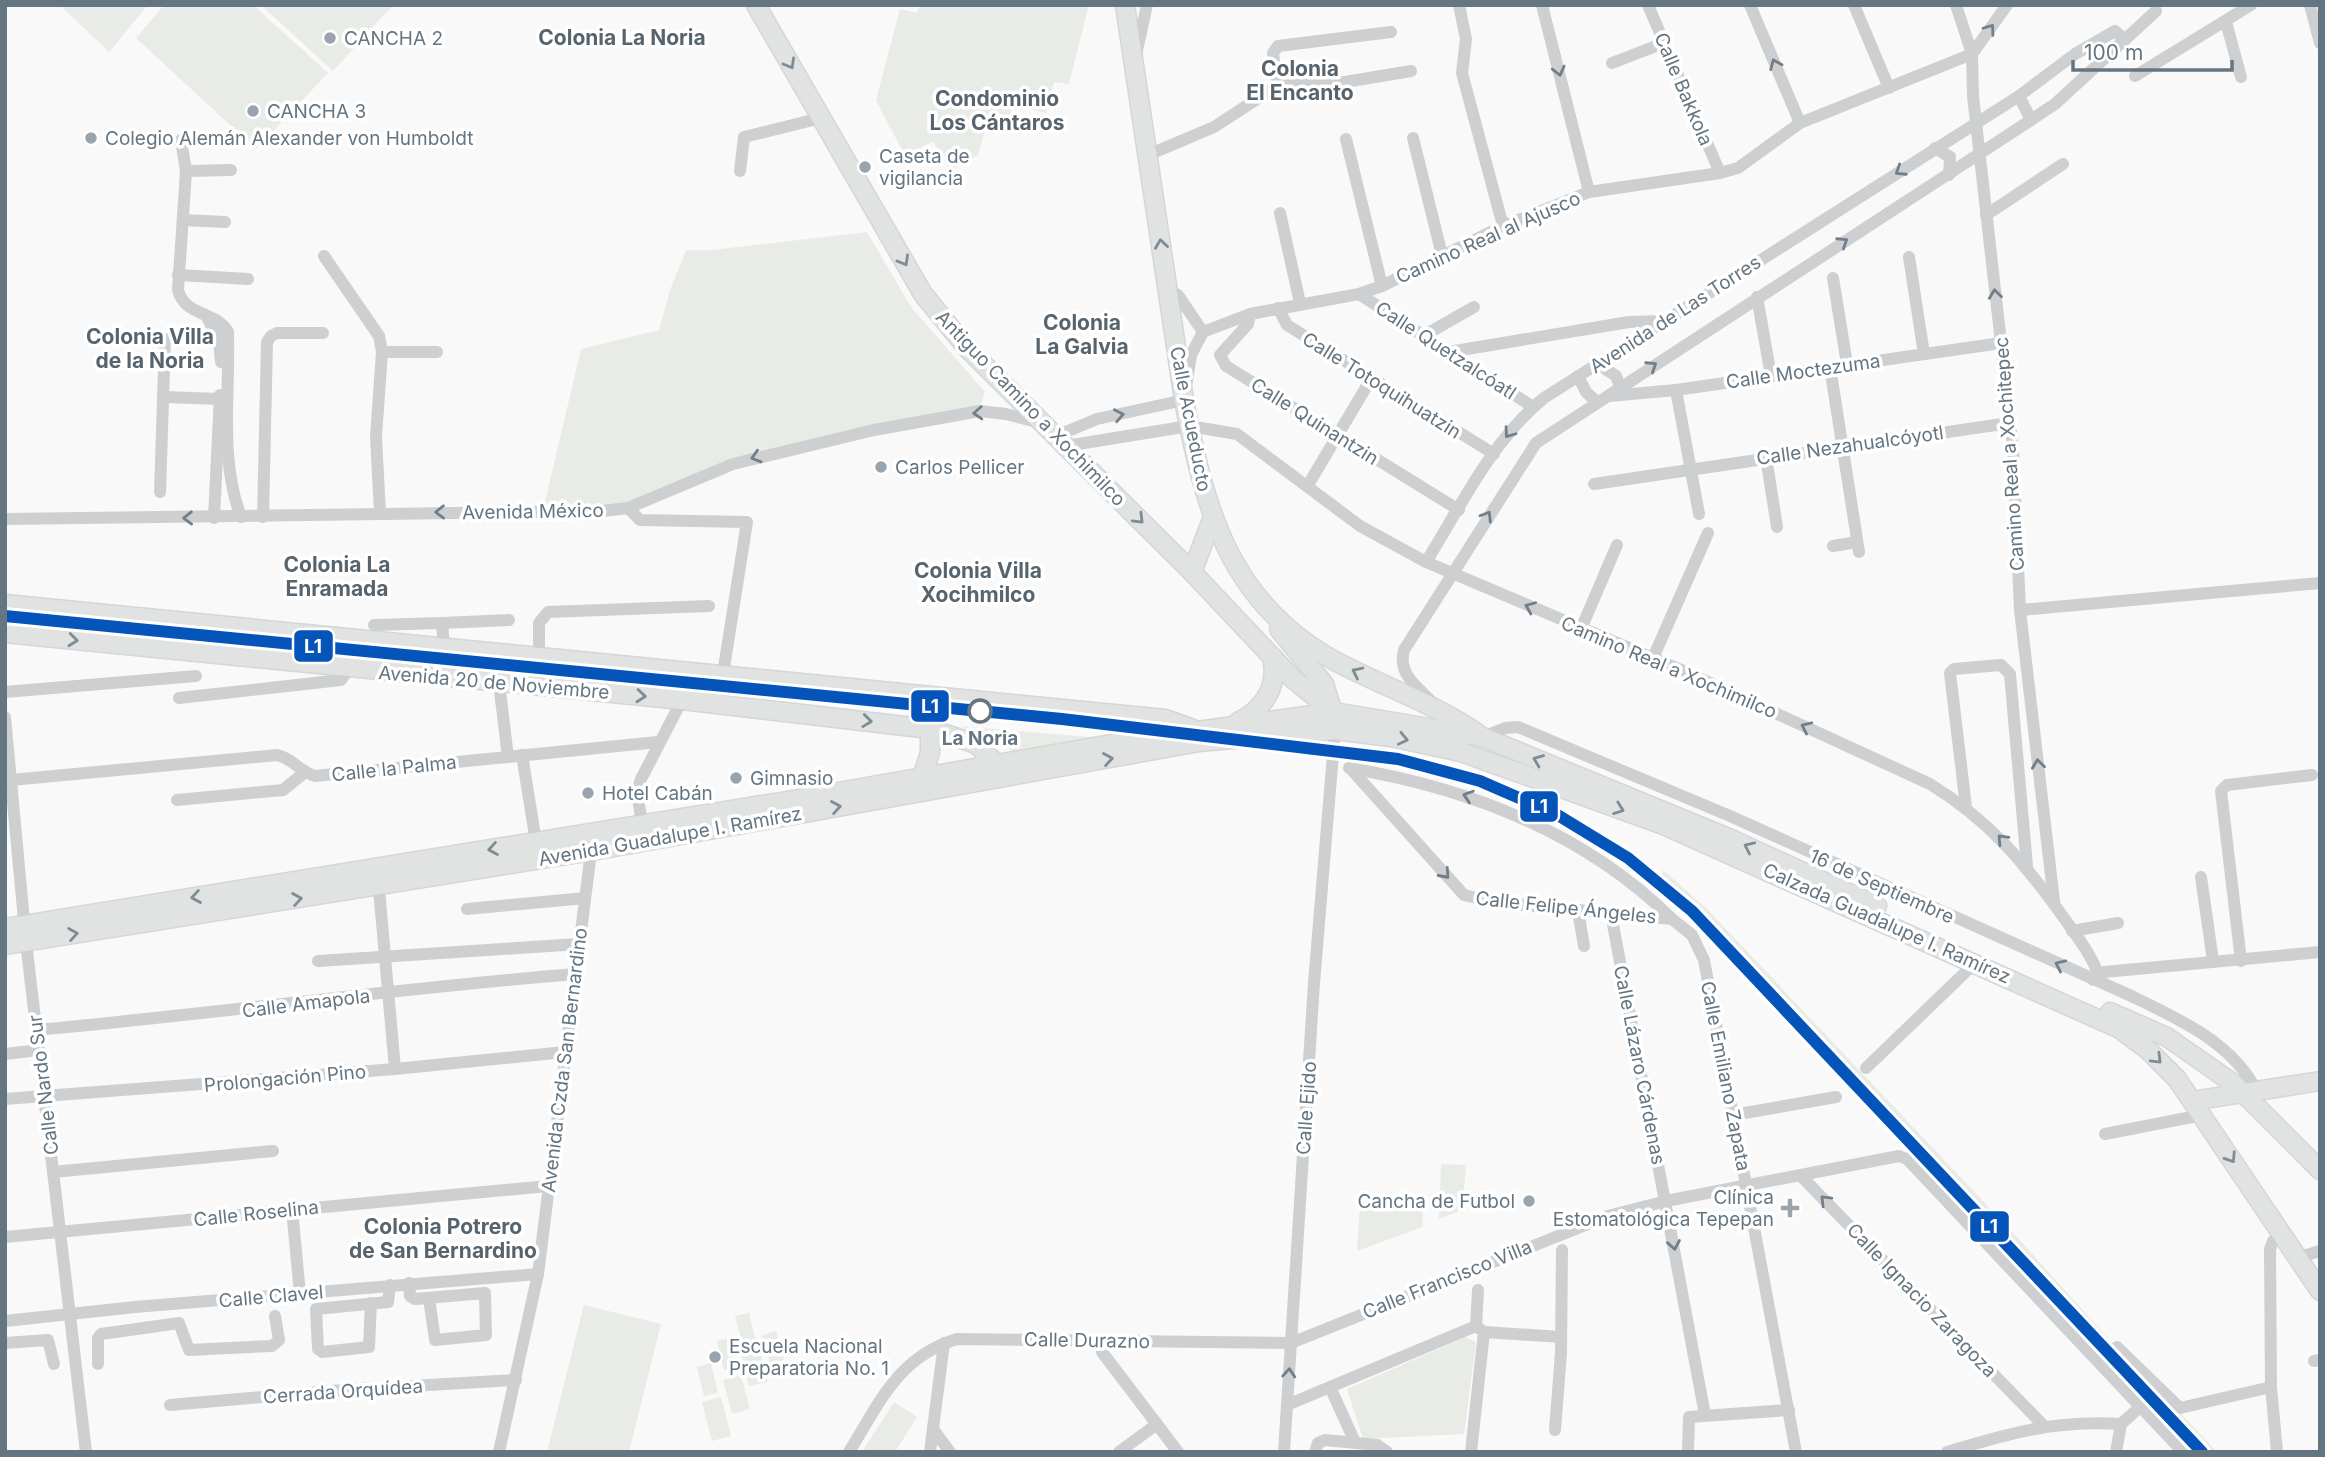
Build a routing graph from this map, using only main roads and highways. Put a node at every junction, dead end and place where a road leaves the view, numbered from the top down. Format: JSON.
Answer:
{"nodes":[{"id":1,"x":756,"y":5,"type":"edge"},
{"id":2,"x":1125,"y":5,"type":"edge"},
{"id":3,"x":1213,"y":517,"type":"junction"},
{"id":4,"x":1192,"y":572,"type":"junction"},
{"id":5,"x":5,"y":604,"type":"edge"},
{"id":6,"x":1269,"y":614,"type":"junction"},
{"id":7,"x":5,"y":633,"type":"edge"},
{"id":8,"x":1272,"y":657,"type":"junction"},
{"id":9,"x":1335,"y":721,"type":"junction"},
{"id":10,"x":1232,"y":725,"type":"junction"},
{"id":11,"x":930,"y":729,"type":"junction"},
{"id":12,"x":1196,"y":730,"type":"junction"},
{"id":13,"x":1483,"y":737,"type":"junction"},
{"id":14,"x":1003,"y":770,"type":"junction"},
{"id":15,"x":922,"y":777,"type":"junction"},
{"id":16,"x":593,"y":842,"type":"junction"},
{"id":17,"x":5,"y":928,"type":"edge"},
{"id":18,"x":25,"y":933,"type":"junction"},
{"id":19,"x":5,"y":945,"type":"edge"},
{"id":20,"x":2320,"y":1082,"type":"edge"},
{"id":21,"x":2252,"y":1094,"type":"junction"},
{"id":22,"x":2197,"y":1108,"type":"junction"},
{"id":23,"x":2320,"y":1170,"type":"edge"},
{"id":24,"x":2320,"y":1292,"type":"edge"}],
"edges":[{"from":1,"to":4,"type":"main road","name":"Antiguo Camino a Xochimilco","one_way":true},
{"from":3,"to":2,"type":"main road","name":"Calle Acueducto","one_way":true},
{"from":3,"to":4,"type":"main road"},
{"from":3,"to":6,"type":"main road","name":"Calle Acueducto"},
{"from":4,"to":8,"type":"main road","name":"Antiguo Camino a Xochimilco"},
{"from":5,"to":12,"type":"main road","name":"Avenida 20 de Noviembre"},
{"from":6,"to":9,"type":"main road"},
{"from":13,"to":6,"type":"main road","name":"Calle Acueducto","one_way":true},
{"from":7,"to":11,"type":"main road","name":"Avenida 20 de Noviembre","one_way":true},
{"from":8,"to":9,"type":"main road","name":"Antiguo Camino a Xochimilco"},
{"from":8,"to":10,"type":"main road"},
{"from":9,"to":10,"type":"main road","name":"Avenida Guadalupe I. Ramírez"},
{"from":9,"to":13,"type":"main road","name":"Calzada Guadalupe I. Ramírez"},
{"from":14,"to":9,"type":"main road","name":"Avenida Guadalupe I. Ramírez","one_way":true},
{"from":9,"to":22,"type":"main road","name":"Calzada Guadalupe I. Ramírez","one_way":true},
{"from":10,"to":12,"type":"main road","name":"Avenida Guadalupe I. Ramírez"},
{"from":11,"to":14,"type":"main road","name":"Avenida 20 de Noviembre"},
{"from":11,"to":15,"type":"main road"},
{"from":12,"to":14,"type":"main road","name":"Avenida Guadalupe I. Ramírez"},
{"from":21,"to":13,"type":"main road","name":"Calzada Guadalupe I. Ramírez","one_way":true},
{"from":14,"to":15,"type":"main road","name":"Avenida Guadalupe I. Ramírez"},
{"from":16,"to":14,"type":"main road","name":"Avenida Guadalupe I. Ramírez","one_way":true},
{"from":15,"to":16,"type":"main road","name":"Avenida Guadalupe I. Ramírez"},
{"from":18,"to":16,"type":"main road","name":"Avenida Guadalupe I. Ramírez","one_way":true},
{"from":16,"to":18,"type":"main road","name":"Avenida Guadalupe I. Ramírez","one_way":true},
{"from":17,"to":18,"type":"main road","name":"Avenida Guadalupe I. Ramírez"},
{"from":18,"to":19,"type":"main road","name":"Avenida Guadalupe I. Ramírez"},
{"from":20,"to":21,"type":"main road"},
{"from":21,"to":22,"type":"main road"},
{"from":21,"to":23,"type":"main road","name":"Calzada Guadalupe I. Ramírez"},
{"from":22,"to":24,"type":"main road","name":"Calzada Guadalupe I. Ramírez","one_way":true}]}
